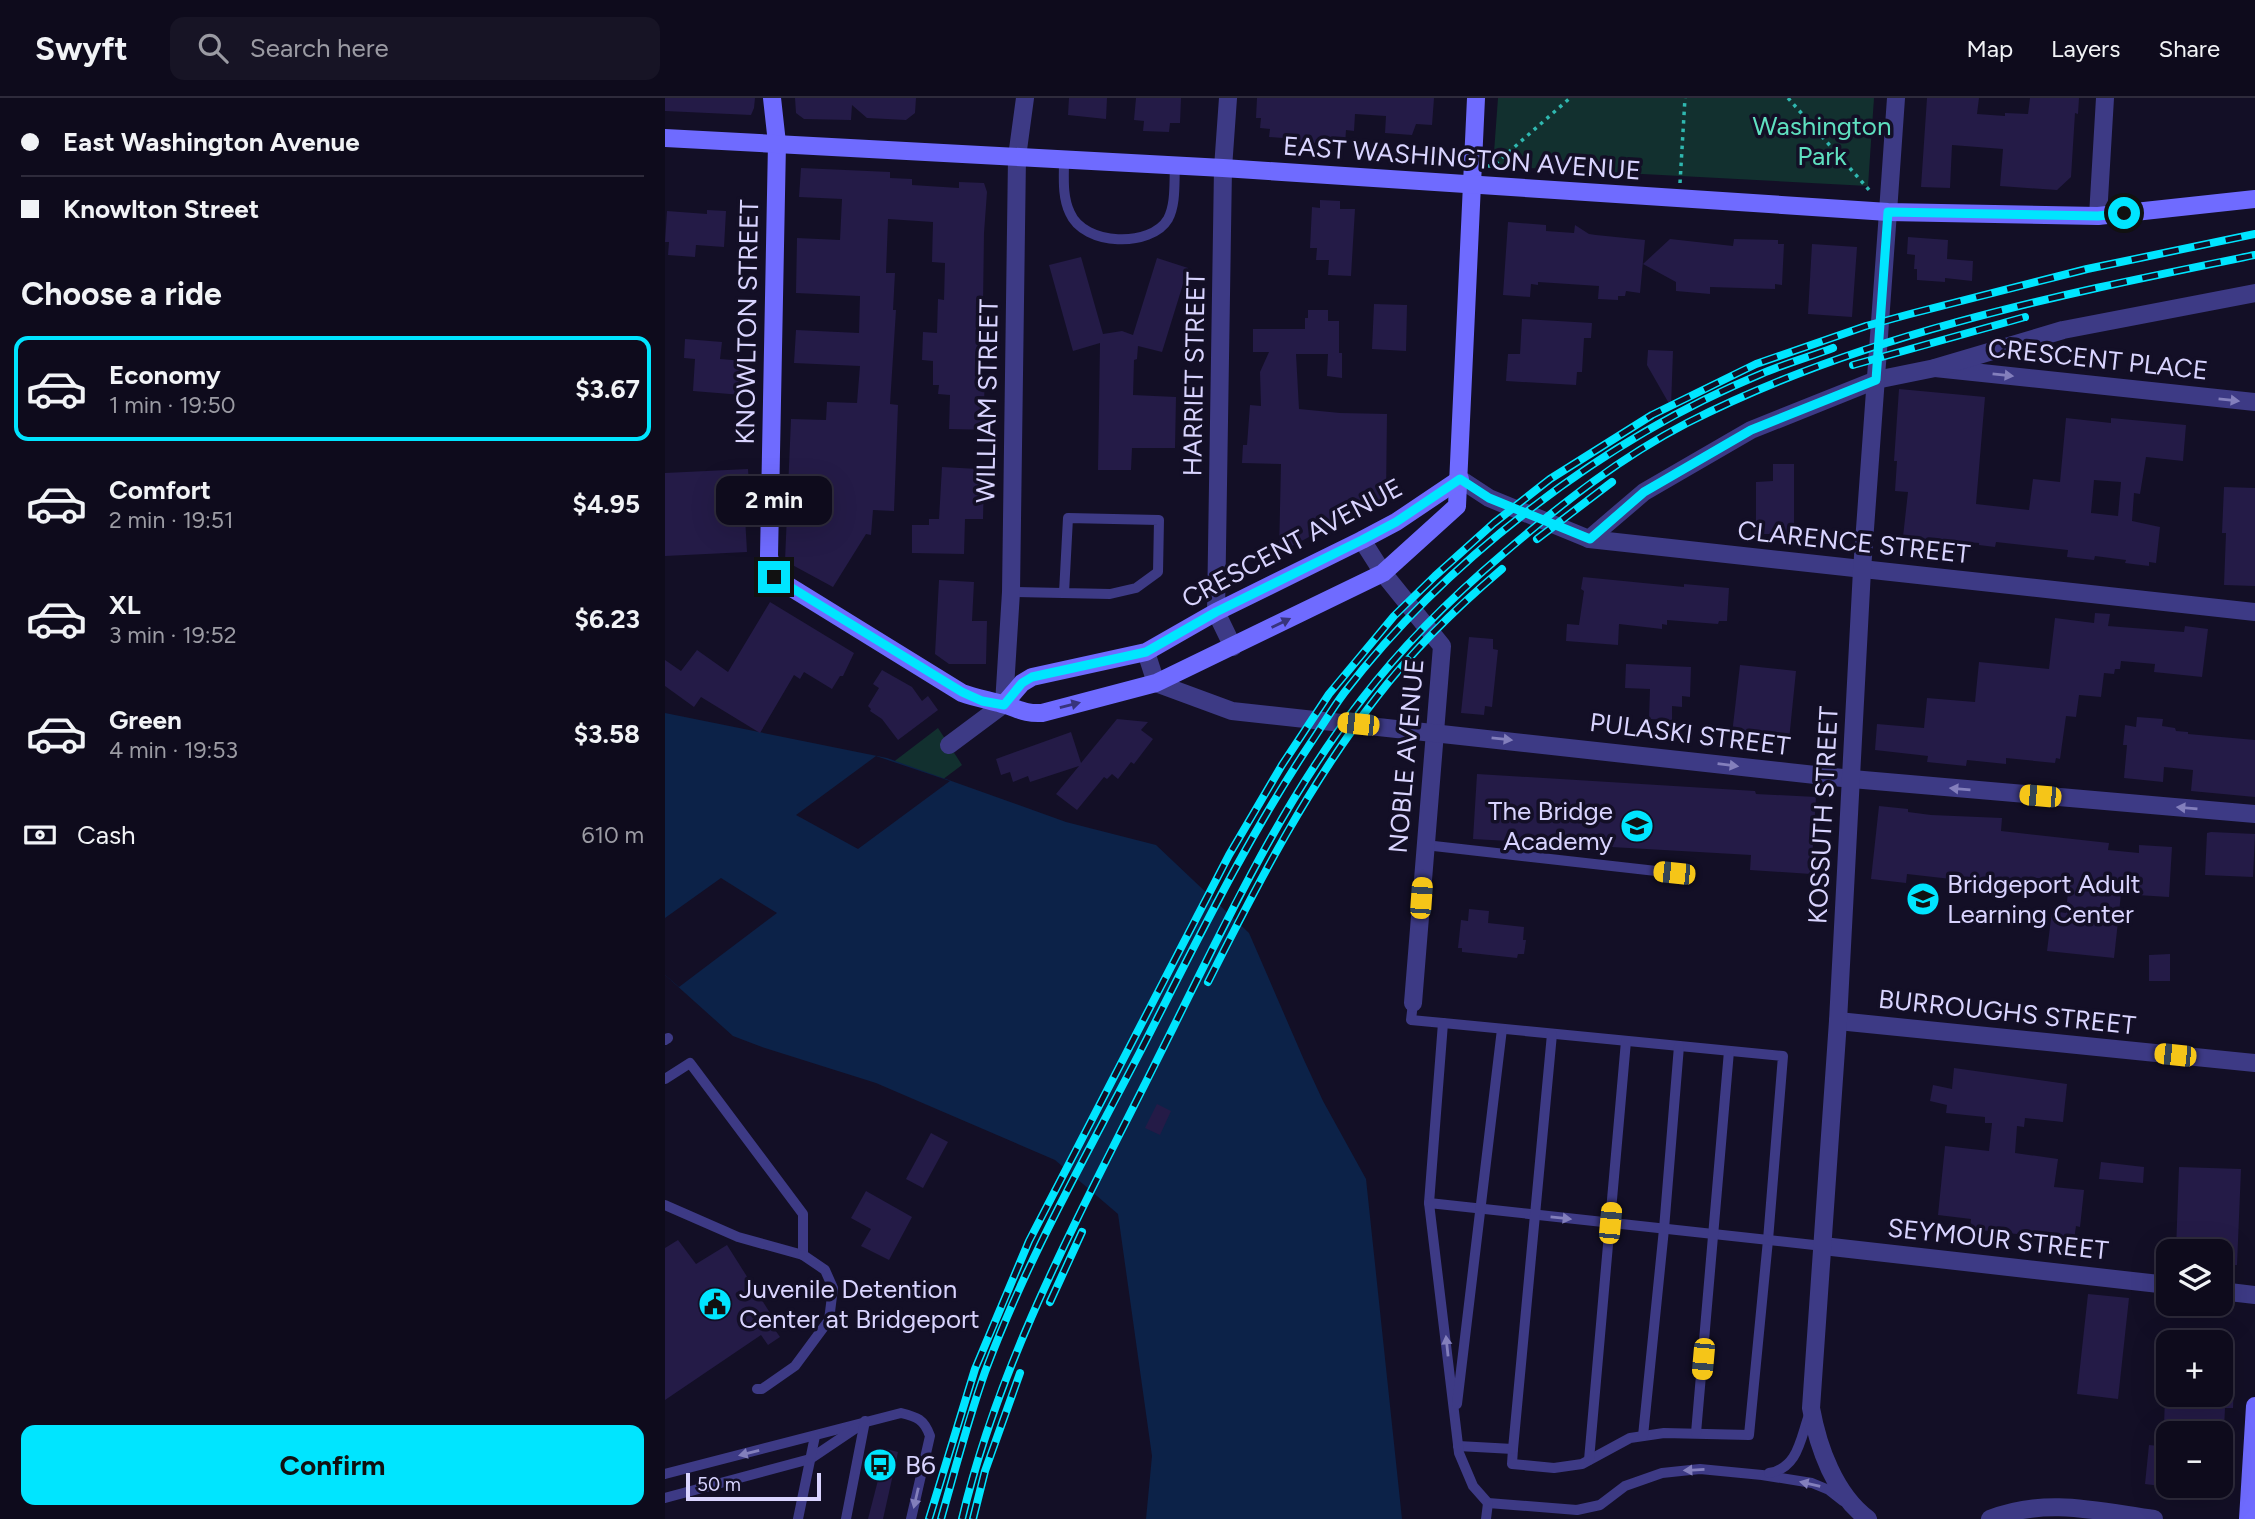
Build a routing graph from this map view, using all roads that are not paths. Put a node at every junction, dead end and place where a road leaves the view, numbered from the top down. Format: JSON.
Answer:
{"nodes":[{"id":1,"x":772,"y":98,"type":"edge"},
{"id":2,"x":1024,"y":98,"type":"edge"},
{"id":3,"x":1228,"y":98,"type":"edge"},
{"id":4,"x":1476,"y":98,"type":"edge"},
{"id":5,"x":1896,"y":98,"type":"edge"},
{"id":6,"x":2105,"y":98,"type":"edge"},
{"id":7,"x":665,"y":138,"type":"edge"},
{"id":8,"x":777,"y":143,"type":"junction"},
{"id":9,"x":1017,"y":157,"type":"junction"},
{"id":10,"x":1064,"y":159,"type":"junction"},
{"id":11,"x":1174,"y":166,"type":"junction"},
{"id":12,"x":1223,"y":168,"type":"junction"},
{"id":13,"x":1471,"y":186,"type":"junction"},
{"id":14,"x":2255,"y":199,"type":"edge"},
{"id":15,"x":1888,"y":212,"type":"junction"},
{"id":16,"x":2098,"y":216,"type":"junction"},
{"id":17,"x":2255,"y":293,"type":"edge"},
{"id":18,"x":1935,"y":368,"type":"junction"},
{"id":19,"x":1876,"y":380,"type":"junction"},
{"id":20,"x":2255,"y":402,"type":"edge"},
{"id":21,"x":1460,"y":479,"type":"junction"},
{"id":22,"x":1590,"y":539,"type":"junction"},
{"id":23,"x":1362,"y":540,"type":"junction"},
{"id":24,"x":1862,"y":570,"type":"junction"},
{"id":25,"x":1383,"y":573,"type":"junction"},
{"id":26,"x":1011,"y":592,"type":"junction"},
{"id":27,"x":1064,"y":593,"type":"junction"},
{"id":28,"x":1216,"y":612,"type":"junction"},
{"id":29,"x":2255,"y":612,"type":"edge"},
{"id":30,"x":1233,"y":647,"type":"junction"},
{"id":31,"x":1146,"y":652,"type":"junction"},
{"id":32,"x":1156,"y":683,"type":"junction"},
{"id":33,"x":1004,"y":705,"type":"junction"},
{"id":34,"x":1434,"y":732,"type":"junction"},
{"id":35,"x":949,"y":745,"type":"dead end"},
{"id":36,"x":1852,"y":779,"type":"junction"},
{"id":37,"x":2255,"y":814,"type":"edge"},
{"id":38,"x":1425,"y":845,"type":"junction"},
{"id":39,"x":1674,"y":873,"type":"dead end"},
{"id":40,"x":1413,"y":1003,"type":"joint"},
{"id":41,"x":1838,"y":1021,"type":"junction"},
{"id":42,"x":1443,"y":1023,"type":"junction"},
{"id":43,"x":1502,"y":1029,"type":"junction"},
{"id":44,"x":1552,"y":1034,"type":"junction"},
{"id":45,"x":1626,"y":1041,"type":"junction"},
{"id":46,"x":1679,"y":1046,"type":"junction"},
{"id":47,"x":1729,"y":1051,"type":"junction"},
{"id":48,"x":2255,"y":1063,"type":"edge"},
{"id":49,"x":665,"y":1079,"type":"edge"},
{"id":50,"x":1429,"y":1203,"type":"junction"},
{"id":51,"x":665,"y":1205,"type":"edge"},
{"id":52,"x":1481,"y":1209,"type":"junction"},
{"id":53,"x":1535,"y":1215,"type":"junction"},
{"id":54,"x":1610,"y":1223,"type":"junction"},
{"id":55,"x":1664,"y":1229,"type":"junction"},
{"id":56,"x":1714,"y":1234,"type":"junction"},
{"id":57,"x":1768,"y":1240,"type":"junction"},
{"id":58,"x":1823,"y":1246,"type":"junction"},
{"id":59,"x":803,"y":1255,"type":"junction"},
{"id":60,"x":2156,"y":1284,"type":"edge"},
{"id":61,"x":2233,"y":1292,"type":"edge"},
{"id":62,"x":2255,"y":1295,"type":"edge"},
{"id":63,"x":757,"y":1389,"type":"dead end"},
{"id":64,"x":2255,"y":1406,"type":"edge"},
{"id":65,"x":1811,"y":1408,"type":"junction"},
{"id":66,"x":1455,"y":1419,"type":"junction"},
{"id":67,"x":865,"y":1421,"type":"junction"},
{"id":68,"x":1696,"y":1433,"type":"junction"},
{"id":69,"x":815,"y":1436,"type":"junction"},
{"id":70,"x":1643,"y":1436,"type":"junction"},
{"id":71,"x":1458,"y":1446,"type":"junction"},
{"id":72,"x":1513,"y":1449,"type":"junction"},
{"id":73,"x":810,"y":1459,"type":"junction"},
{"id":74,"x":1589,"y":1460,"type":"junction"},
{"id":75,"x":665,"y":1474,"type":"edge"},
{"id":76,"x":1762,"y":1475,"type":"junction"},
{"id":77,"x":665,"y":1498,"type":"edge"},
{"id":78,"x":1488,"y":1503,"type":"junction"},
{"id":79,"x":1852,"y":1507,"type":"junction"},
{"id":80,"x":2251,"y":1517,"type":"edge"},
{"id":81,"x":798,"y":1519,"type":"edge"},
{"id":82,"x":846,"y":1519,"type":"edge"},
{"id":83,"x":911,"y":1519,"type":"edge"},
{"id":84,"x":1486,"y":1519,"type":"edge"},
{"id":85,"x":1868,"y":1519,"type":"edge"},
{"id":86,"x":1990,"y":1519,"type":"edge"},
{"id":87,"x":2154,"y":1519,"type":"edge"}],
"edges":[{"from":1,"to":8,"type":"main road","name":"KNOWLTON STREET"},
{"from":2,"to":9,"type":"street","name":"WILLIAM STREET"},
{"from":3,"to":12,"type":"street","name":"HARRIET STREET"},
{"from":4,"to":13,"type":"main road"},
{"from":5,"to":15,"type":"street","name":"KOSSUTH STREET"},
{"from":6,"to":16,"type":"street"},
{"from":7,"to":8,"type":"main road","name":"EAST WASHINGTON AVENUE"},
{"from":8,"to":9,"type":"main road","name":"EAST WASHINGTON AVENUE"},
{"from":8,"to":33,"type":"main road","name":"KNOWLTON STREET"},
{"from":9,"to":10,"type":"main road","name":"EAST WASHINGTON AVENUE"},
{"from":9,"to":26,"type":"street","name":"WILLIAM STREET"},
{"from":10,"to":11,"type":"main road","name":"EAST WASHINGTON AVENUE"},
{"from":10,"to":11,"type":"lane"},
{"from":11,"to":12,"type":"main road","name":"EAST WASHINGTON AVENUE"},
{"from":12,"to":13,"type":"main road","name":"EAST WASHINGTON AVENUE"},
{"from":12,"to":28,"type":"street","name":"HARRIET STREET"},
{"from":13,"to":15,"type":"main road","name":"EAST WASHINGTON AVENUE"},
{"from":13,"to":21,"type":"main road"},
{"from":14,"to":16,"type":"main road","name":"EAST WASHINGTON AVENUE"},
{"from":15,"to":16,"type":"main road","name":"EAST WASHINGTON AVENUE"},
{"from":15,"to":19,"type":"street","name":"KOSSUTH STREET"},
{"from":17,"to":18,"type":"street"},
{"from":18,"to":19,"type":"street"},
{"from":18,"to":20,"type":"street","name":"CRESCENT PLACE","one_way":true},
{"from":19,"to":22,"type":"street"},
{"from":19,"to":24,"type":"street","name":"KOSSUTH STREET"},
{"from":21,"to":22,"type":"street","name":"CLARENCE STREET"},
{"from":21,"to":23,"type":"main road","name":"CRESCENT AVENUE"},
{"from":21,"to":25,"type":"main road","name":"CRESCENT AVENUE"},
{"from":22,"to":24,"type":"street","name":"CLARENCE STREET"},
{"from":23,"to":25,"type":"street","name":"NOBLE AVENUE"},
{"from":23,"to":28,"type":"main road","name":"CRESCENT AVENUE"},
{"from":24,"to":29,"type":"street","name":"CLARENCE STREET"},
{"from":24,"to":36,"type":"street","name":"KOSSUTH STREET"},
{"from":30,"to":25,"type":"main road","name":"CRESCENT AVENUE","one_way":true},
{"from":25,"to":34,"type":"street","name":"NOBLE AVENUE"},
{"from":26,"to":27,"type":"lane"},
{"from":26,"to":33,"type":"street","name":"WILLIAM STREET"},
{"from":27,"to":27,"type":"lane"},
{"from":28,"to":30,"type":"street","name":"HARRIET STREET"},
{"from":28,"to":31,"type":"main road","name":"CRESCENT AVENUE"},
{"from":30,"to":32,"type":"main road","name":"CRESCENT AVENUE"},
{"from":31,"to":32,"type":"street"},
{"from":31,"to":33,"type":"main road","name":"CRESCENT AVENUE"},
{"from":33,"to":32,"type":"main road","name":"CRESCENT AVENUE","one_way":true},
{"from":32,"to":34,"type":"street","name":"PULASKI STREET"},
{"from":33,"to":35,"type":"street"},
{"from":34,"to":36,"type":"street","name":"PULASKI STREET","one_way":true},
{"from":34,"to":38,"type":"street","name":"NOBLE AVENUE"},
{"from":37,"to":36,"type":"street","name":"PULASKI STREET","one_way":true},
{"from":36,"to":41,"type":"street","name":"KOSSUTH STREET"},
{"from":38,"to":39,"type":"lane"},
{"from":38,"to":40,"type":"street","name":"NOBLE AVENUE"},
{"from":40,"to":42,"type":"lane"},
{"from":41,"to":48,"type":"street","name":"BURROUGHS STREET"},
{"from":41,"to":58,"type":"street","name":"KOSSUTH STREET"},
{"from":42,"to":43,"type":"lane"},
{"from":42,"to":50,"type":"lane"},
{"from":43,"to":44,"type":"lane"},
{"from":43,"to":52,"type":"lane"},
{"from":44,"to":45,"type":"lane"},
{"from":44,"to":53,"type":"lane"},
{"from":45,"to":46,"type":"lane"},
{"from":45,"to":54,"type":"lane"},
{"from":46,"to":47,"type":"lane"},
{"from":46,"to":55,"type":"lane"},
{"from":47,"to":56,"type":"lane"},
{"from":47,"to":57,"type":"lane"},
{"from":49,"to":59,"type":"lane"},
{"from":50,"to":52,"type":"lane"},
{"from":66,"to":50,"type":"lane","one_way":true},
{"from":51,"to":59,"type":"lane"},
{"from":52,"to":53,"type":"lane"},
{"from":52,"to":66,"type":"lane"},
{"from":53,"to":54,"type":"lane","one_way":true},
{"from":53,"to":72,"type":"lane"},
{"from":54,"to":55,"type":"lane"},
{"from":54,"to":74,"type":"lane"},
{"from":55,"to":56,"type":"lane"},
{"from":55,"to":70,"type":"lane"},
{"from":56,"to":57,"type":"lane"},
{"from":56,"to":68,"type":"lane"},
{"from":57,"to":58,"type":"lane"},
{"from":57,"to":68,"type":"lane"},
{"from":58,"to":60,"type":"street","name":"SEYMOUR STREET"},
{"from":58,"to":65,"type":"street","name":"KOSSUTH STREET"},
{"from":59,"to":63,"type":"lane"},
{"from":61,"to":62,"type":"street"},
{"from":64,"to":80,"type":"main road"},
{"from":65,"to":76,"type":"lane"},
{"from":65,"to":79,"type":"street","name":"KOSSUTH STREET"},
{"from":66,"to":71,"type":"lane"},
{"from":67,"to":69,"type":"lane"},
{"from":67,"to":73,"type":"lane"},
{"from":67,"to":82,"type":"lane"},
{"from":67,"to":83,"type":"lane","one_way":true},
{"from":68,"to":70,"type":"lane"},
{"from":69,"to":73,"type":"lane"},
{"from":69,"to":75,"type":"lane","one_way":true},
{"from":70,"to":74,"type":"lane"},
{"from":71,"to":72,"type":"lane"},
{"from":71,"to":78,"type":"lane"},
{"from":72,"to":74,"type":"lane"},
{"from":73,"to":77,"type":"lane"},
{"from":73,"to":81,"type":"lane"},
{"from":76,"to":78,"type":"lane","one_way":true},
{"from":79,"to":76,"type":"lane","one_way":true},
{"from":78,"to":84,"type":"lane"},
{"from":79,"to":85,"type":"street","name":"KOSSUTH STREET"},
{"from":86,"to":87,"type":"street"}]}
